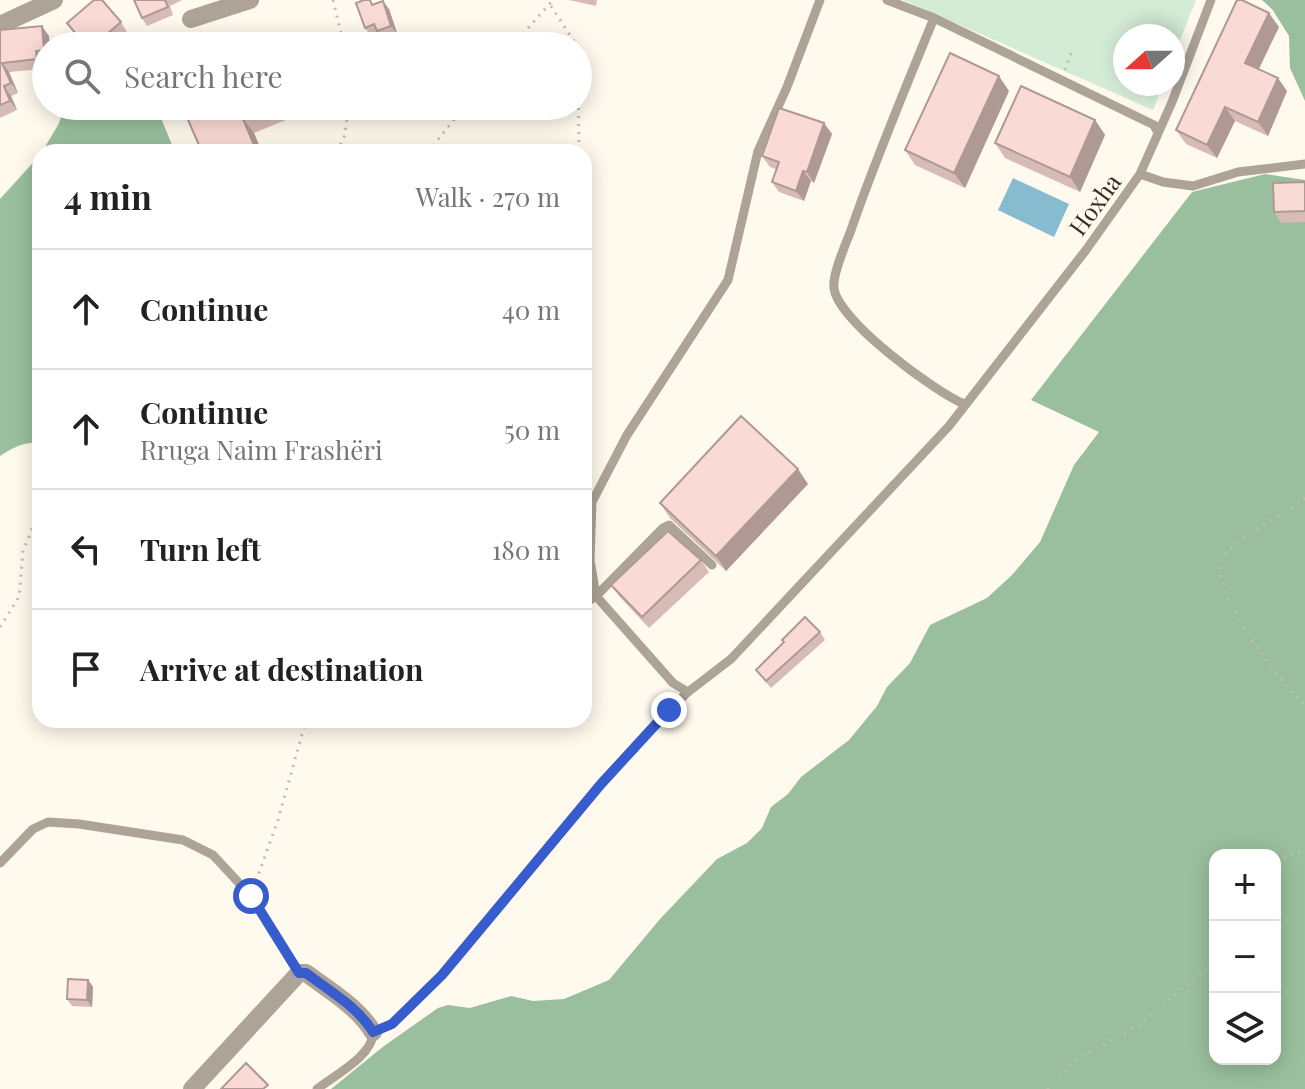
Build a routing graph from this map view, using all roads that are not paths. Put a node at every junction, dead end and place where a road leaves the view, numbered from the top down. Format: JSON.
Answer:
{"nodes":[{"id":1,"x":54,"y":0,"type":"edge"},
{"id":2,"x":250,"y":0,"type":"edge"},
{"id":3,"x":820,"y":0,"type":"edge"},
{"id":4,"x":887,"y":0,"type":"edge"},
{"id":5,"x":1211,"y":0,"type":"edge"},
{"id":6,"x":934,"y":18,"type":"junction"},
{"id":7,"x":191,"y":19,"type":"dead end"},
{"id":8,"x":0,"y":25,"type":"edge"},
{"id":9,"x":1157,"y":127,"type":"junction"},
{"id":10,"x":1305,"y":164,"type":"edge"},
{"id":11,"x":1140,"y":174,"type":"junction"},
{"id":12,"x":964,"y":404,"type":"junction"},
{"id":13,"x":592,"y":502,"type":"edge"},
{"id":14,"x":712,"y":565,"type":"edge"},
{"id":15,"x":592,"y":572,"type":"edge"},
{"id":16,"x":592,"y":593,"type":"edge"},
{"id":17,"x":596,"y":596,"type":"junction"},
{"id":18,"x":592,"y":599,"type":"edge"},
{"id":19,"x":688,"y":692,"type":"junction"},
{"id":20,"x":0,"y":863,"type":"edge"},
{"id":21,"x":299,"y":973,"type":"junction"},
{"id":22,"x":373,"y":1032,"type":"junction"},
{"id":23,"x":192,"y":1089,"type":"edge"},
{"id":24,"x":317,"y":1089,"type":"edge"}],
"edges":[{"from":1,"to":8,"type":"street"},
{"from":2,"to":7,"type":"street"},
{"from":3,"to":13,"type":"lane"},
{"from":4,"to":6,"type":"lane"},
{"from":5,"to":9,"type":"lane","name":"Hoxha"},
{"from":6,"to":9,"type":"lane"},
{"from":6,"to":12,"type":"lane"},
{"from":9,"to":11,"type":"lane","name":"Hoxha"},
{"from":10,"to":11,"type":"lane"},
{"from":11,"to":12,"type":"lane","name":"Hoxha"},
{"from":12,"to":19,"type":"lane","name":"Hoxha"},
{"from":14,"to":17,"type":"lane"},
{"from":15,"to":17,"type":"lane"},
{"from":16,"to":17,"type":"lane"},
{"from":17,"to":18,"type":"lane"},
{"from":17,"to":19,"type":"lane"},
{"from":19,"to":22,"type":"lane","name":"Hoxha"},
{"from":20,"to":21,"type":"lane"},
{"from":21,"to":22,"type":"street"},
{"from":21,"to":23,"type":"street"},
{"from":22,"to":24,"type":"lane"}]}
